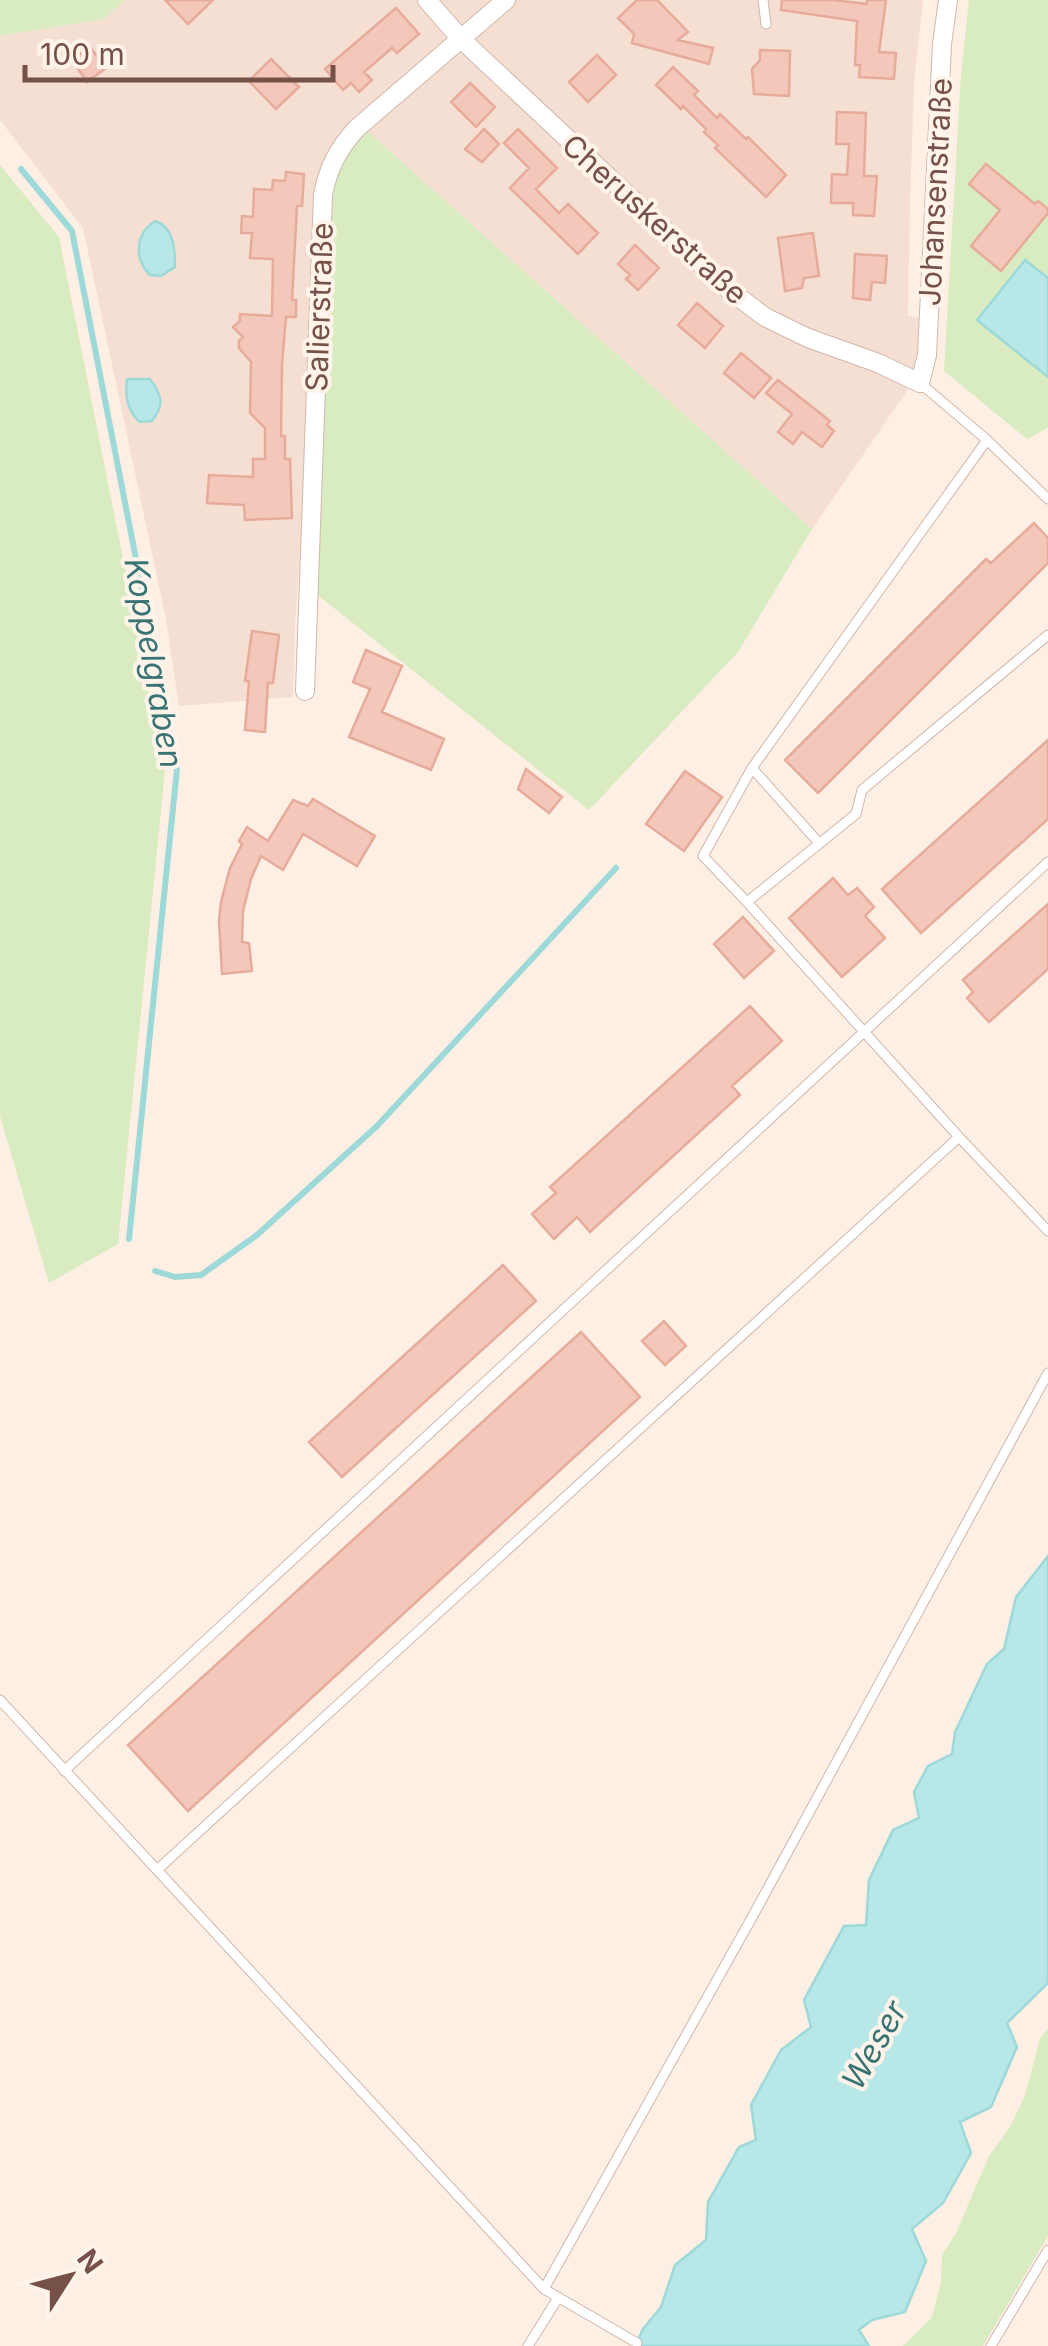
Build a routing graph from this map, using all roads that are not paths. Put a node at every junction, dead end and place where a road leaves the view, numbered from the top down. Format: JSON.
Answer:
{"nodes":[{"id":1,"x":426,"y":0,"type":"edge"},
{"id":2,"x":506,"y":0,"type":"edge"},
{"id":3,"x":763,"y":0,"type":"edge"},
{"id":4,"x":948,"y":0,"type":"edge"},
{"id":5,"x":766,"y":24,"type":"dead end"},
{"id":6,"x":462,"y":40,"type":"junction"},
{"id":7,"x":920,"y":383,"type":"junction"},
{"id":8,"x":987,"y":440,"type":"junction"},
{"id":9,"x":1046,"y":492,"type":"edge"},
{"id":10,"x":1048,"y":635,"type":"edge"},
{"id":11,"x":306,"y":691,"type":"dead end"},
{"id":12,"x":752,"y":768,"type":"junction"},
{"id":13,"x":819,"y":844,"type":"junction"},
{"id":14,"x":1048,"y":862,"type":"edge"},
{"id":15,"x":747,"y":902,"type":"junction"},
{"id":16,"x":864,"y":1031,"type":"junction"},
{"id":17,"x":959,"y":1137,"type":"junction"},
{"id":18,"x":1048,"y":1231,"type":"edge"},
{"id":19,"x":1048,"y":1373,"type":"edge"},
{"id":20,"x":0,"y":1700,"type":"edge"},
{"id":21,"x":64,"y":1772,"type":"junction"},
{"id":22,"x":157,"y":1870,"type":"junction"},
{"id":23,"x":1048,"y":2250,"type":"edge"},
{"id":24,"x":544,"y":2289,"type":"junction"},
{"id":25,"x":558,"y":2298,"type":"junction"},
{"id":26,"x":637,"y":2343,"type":"dead end"},
{"id":27,"x":528,"y":2346,"type":"edge"},
{"id":28,"x":991,"y":2346,"type":"edge"}],
"edges":[{"from":1,"to":6,"type":"street","name":"Cheruskerstraße"},
{"from":2,"to":6,"type":"street","name":"Salierstraße"},
{"from":3,"to":5,"type":"lane"},
{"from":4,"to":7,"type":"street","name":"Johansenstraße"},
{"from":6,"to":7,"type":"street","name":"Cheruskerstraße"},
{"from":6,"to":11,"type":"street","name":"Salierstraße"},
{"from":7,"to":8,"type":"lane"},
{"from":8,"to":9,"type":"lane"},
{"from":8,"to":12,"type":"lane"},
{"from":10,"to":13,"type":"lane"},
{"from":12,"to":13,"type":"lane"},
{"from":12,"to":15,"type":"lane"},
{"from":13,"to":15,"type":"lane"},
{"from":14,"to":16,"type":"lane"},
{"from":15,"to":16,"type":"lane"},
{"from":16,"to":17,"type":"lane"},
{"from":16,"to":21,"type":"lane"},
{"from":17,"to":18,"type":"lane"},
{"from":17,"to":22,"type":"lane"},
{"from":19,"to":24,"type":"lane"},
{"from":20,"to":21,"type":"lane"},
{"from":21,"to":22,"type":"lane"},
{"from":22,"to":24,"type":"lane"},
{"from":23,"to":28,"type":"lane"},
{"from":24,"to":25,"type":"lane"},
{"from":25,"to":26,"type":"lane"},
{"from":25,"to":27,"type":"lane"}]}
